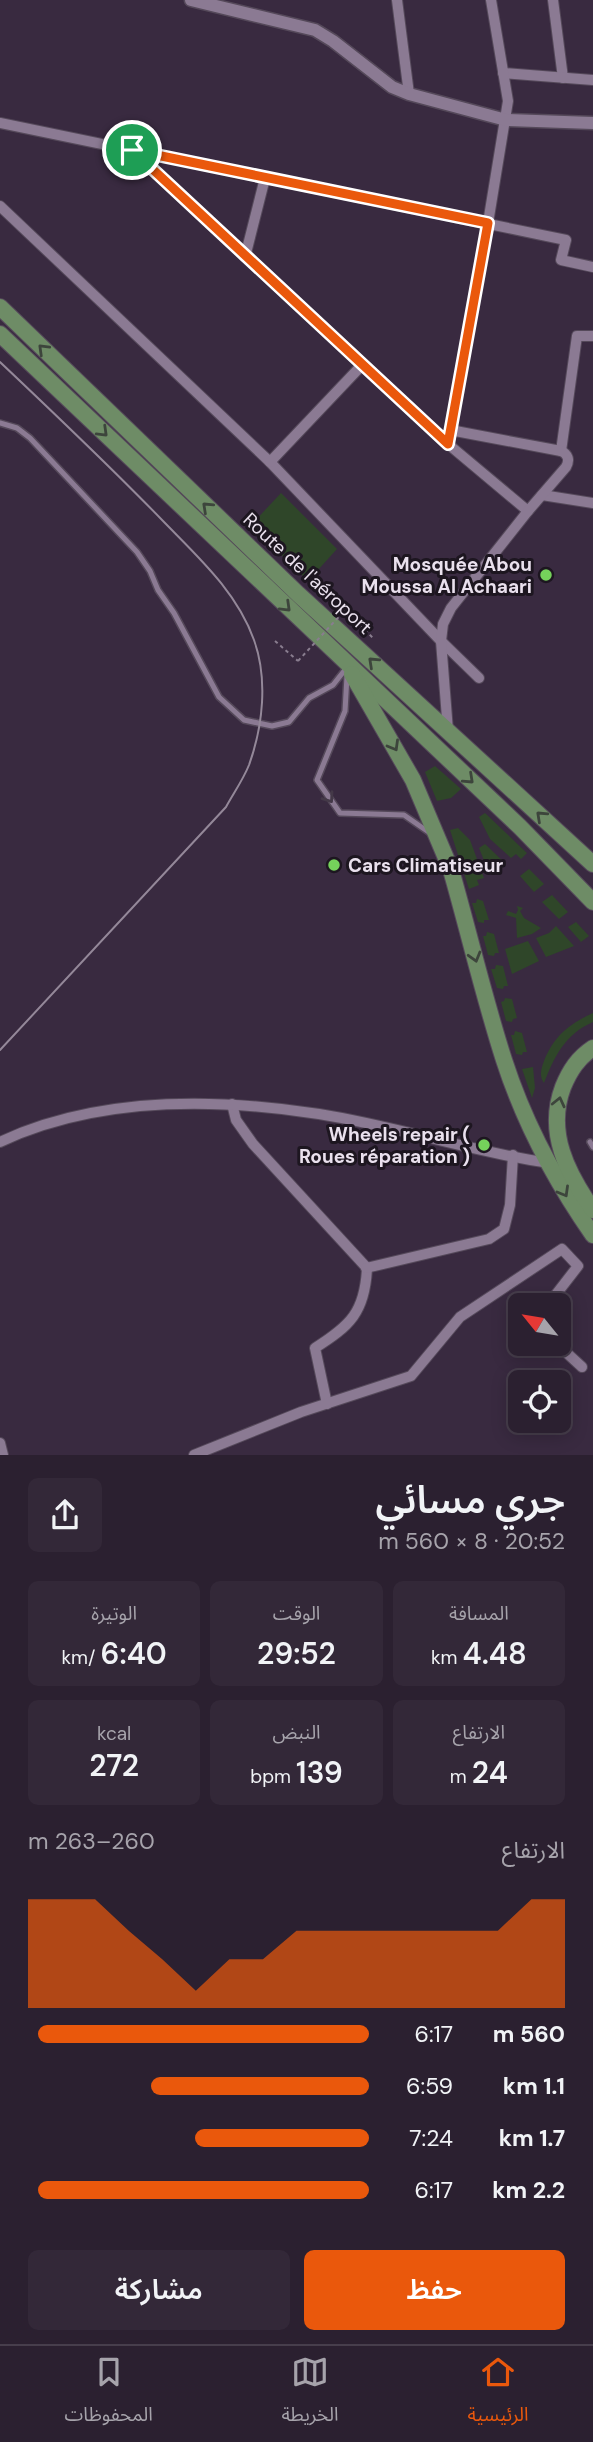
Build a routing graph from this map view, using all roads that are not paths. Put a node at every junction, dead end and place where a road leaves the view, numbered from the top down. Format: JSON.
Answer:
{"nodes":[{"id":1,"x":191,"y":0,"type":"edge"},
{"id":2,"x":397,"y":0,"type":"edge"},
{"id":3,"x":491,"y":0,"type":"edge"},
{"id":4,"x":553,"y":0,"type":"edge"},
{"id":5,"x":503,"y":73,"type":"junction"},
{"id":6,"x":563,"y":78,"type":"junction"},
{"id":7,"x":593,"y":80,"type":"edge"},
{"id":8,"x":409,"y":94,"type":"junction"},
{"id":9,"x":506,"y":120,"type":"junction"},
{"id":10,"x":0,"y":123,"type":"edge"},
{"id":11,"x":593,"y":123,"type":"edge"},
{"id":12,"x":132,"y":150,"type":"junction"},
{"id":13,"x":265,"y":178,"type":"junction"},
{"id":14,"x":0,"y":206,"type":"edge"},
{"id":15,"x":488,"y":223,"type":"junction"},
{"id":16,"x":245,"y":257,"type":"junction"},
{"id":17,"x":593,"y":267,"type":"edge"},
{"id":18,"x":0,"y":307,"type":"edge"},
{"id":19,"x":0,"y":334,"type":"edge"},
{"id":20,"x":593,"y":336,"type":"edge"},
{"id":21,"x":362,"y":365,"type":"junction"},
{"id":22,"x":0,"y":423,"type":"edge"},
{"id":23,"x":450,"y":430,"type":"junction"},
{"id":24,"x":448,"y":444,"type":"junction"},
{"id":25,"x":561,"y":451,"type":"junction"},
{"id":26,"x":270,"y":462,"type":"junction"},
{"id":27,"x":542,"y":495,"type":"junction"},
{"id":28,"x":593,"y":503,"type":"edge"},
{"id":29,"x":528,"y":511,"type":"junction"},
{"id":30,"x":441,"y":641,"type":"junction"},
{"id":31,"x":348,"y":666,"type":"junction"},
{"id":32,"x":479,"y":678,"type":"dead end"},
{"id":33,"x":448,"y":732,"type":"junction"},
{"id":34,"x":440,"y":841,"type":"junction"},
{"id":35,"x":592,"y":863,"type":"edge"},
{"id":36,"x":593,"y":902,"type":"edge"},
{"id":37,"x":593,"y":1048,"type":"edge"},
{"id":38,"x":232,"y":1104,"type":"junction"},
{"id":39,"x":0,"y":1142,"type":"edge"},
{"id":40,"x":513,"y":1155,"type":"junction"},
{"id":41,"x":555,"y":1161,"type":"junction"},
{"id":42,"x":593,"y":1210,"type":"edge"},
{"id":43,"x":593,"y":1235,"type":"edge"},
{"id":44,"x":366,"y":1268,"type":"junction"},
{"id":45,"x":557,"y":1293,"type":"edge"},
{"id":46,"x":570,"y":1356,"type":"edge"},
{"id":47,"x":582,"y":1367,"type":"dead end"},
{"id":48,"x":327,"y":1404,"type":"junction"},
{"id":49,"x":0,"y":1443,"type":"edge"},
{"id":50,"x":4,"y":1455,"type":"edge"},
{"id":51,"x":194,"y":1455,"type":"edge"}],
"edges":[{"from":1,"to":8,"type":"street"},
{"from":2,"to":8,"type":"street"},
{"from":3,"to":5,"type":"street"},
{"from":4,"to":6,"type":"street"},
{"from":5,"to":6,"type":"street"},
{"from":5,"to":9,"type":"street"},
{"from":6,"to":7,"type":"street"},
{"from":8,"to":9,"type":"street"},
{"from":9,"to":11,"type":"street"},
{"from":9,"to":15,"type":"street"},
{"from":10,"to":12,"type":"street"},
{"from":12,"to":13,"type":"street"},
{"from":12,"to":16,"type":"street"},
{"from":13,"to":15,"type":"street"},
{"from":13,"to":16,"type":"street"},
{"from":14,"to":26,"type":"street"},
{"from":15,"to":17,"type":"street"},
{"from":15,"to":23,"type":"street"},
{"from":16,"to":21,"type":"street"},
{"from":33,"to":18,"type":"highway","name":"Route de l'aéroport","one_way":true},
{"from":19,"to":31,"type":"highway","name":"Route de l'aéroport","one_way":true},
{"from":20,"to":25,"type":"street"},
{"from":21,"to":24,"type":"street"},
{"from":21,"to":26,"type":"street"},
{"from":22,"to":31,"type":"lane"},
{"from":23,"to":24,"type":"street"},
{"from":23,"to":25,"type":"street"},
{"from":24,"to":29,"type":"street"},
{"from":25,"to":27,"type":"street"},
{"from":26,"to":30,"type":"street"},
{"from":27,"to":28,"type":"street"},
{"from":27,"to":29,"type":"street"},
{"from":29,"to":30,"type":"street"},
{"from":30,"to":32,"type":"street"},
{"from":30,"to":33,"type":"street"},
{"from":31,"to":34,"type":"highway","one_way":true},
{"from":31,"to":34,"type":"lane","one_way":true},
{"from":31,"to":36,"type":"highway","name":"Route de l'aéroport","one_way":true},
{"from":35,"to":33,"type":"highway","name":"Route de l'aéroport","one_way":true},
{"from":34,"to":41,"type":"highway","one_way":true},
{"from":41,"to":37,"type":"highway","one_way":true},
{"from":38,"to":39,"type":"street"},
{"from":38,"to":40,"type":"street"},
{"from":38,"to":44,"type":"street"},
{"from":40,"to":41,"type":"street"},
{"from":40,"to":44,"type":"street"},
{"from":41,"to":42,"type":"highway"},
{"from":41,"to":43,"type":"highway","one_way":true},
{"from":44,"to":48,"type":"street"},
{"from":45,"to":48,"type":"street"},
{"from":46,"to":47,"type":"street"},
{"from":48,"to":51,"type":"street"},
{"from":49,"to":50,"type":"street"}]}
